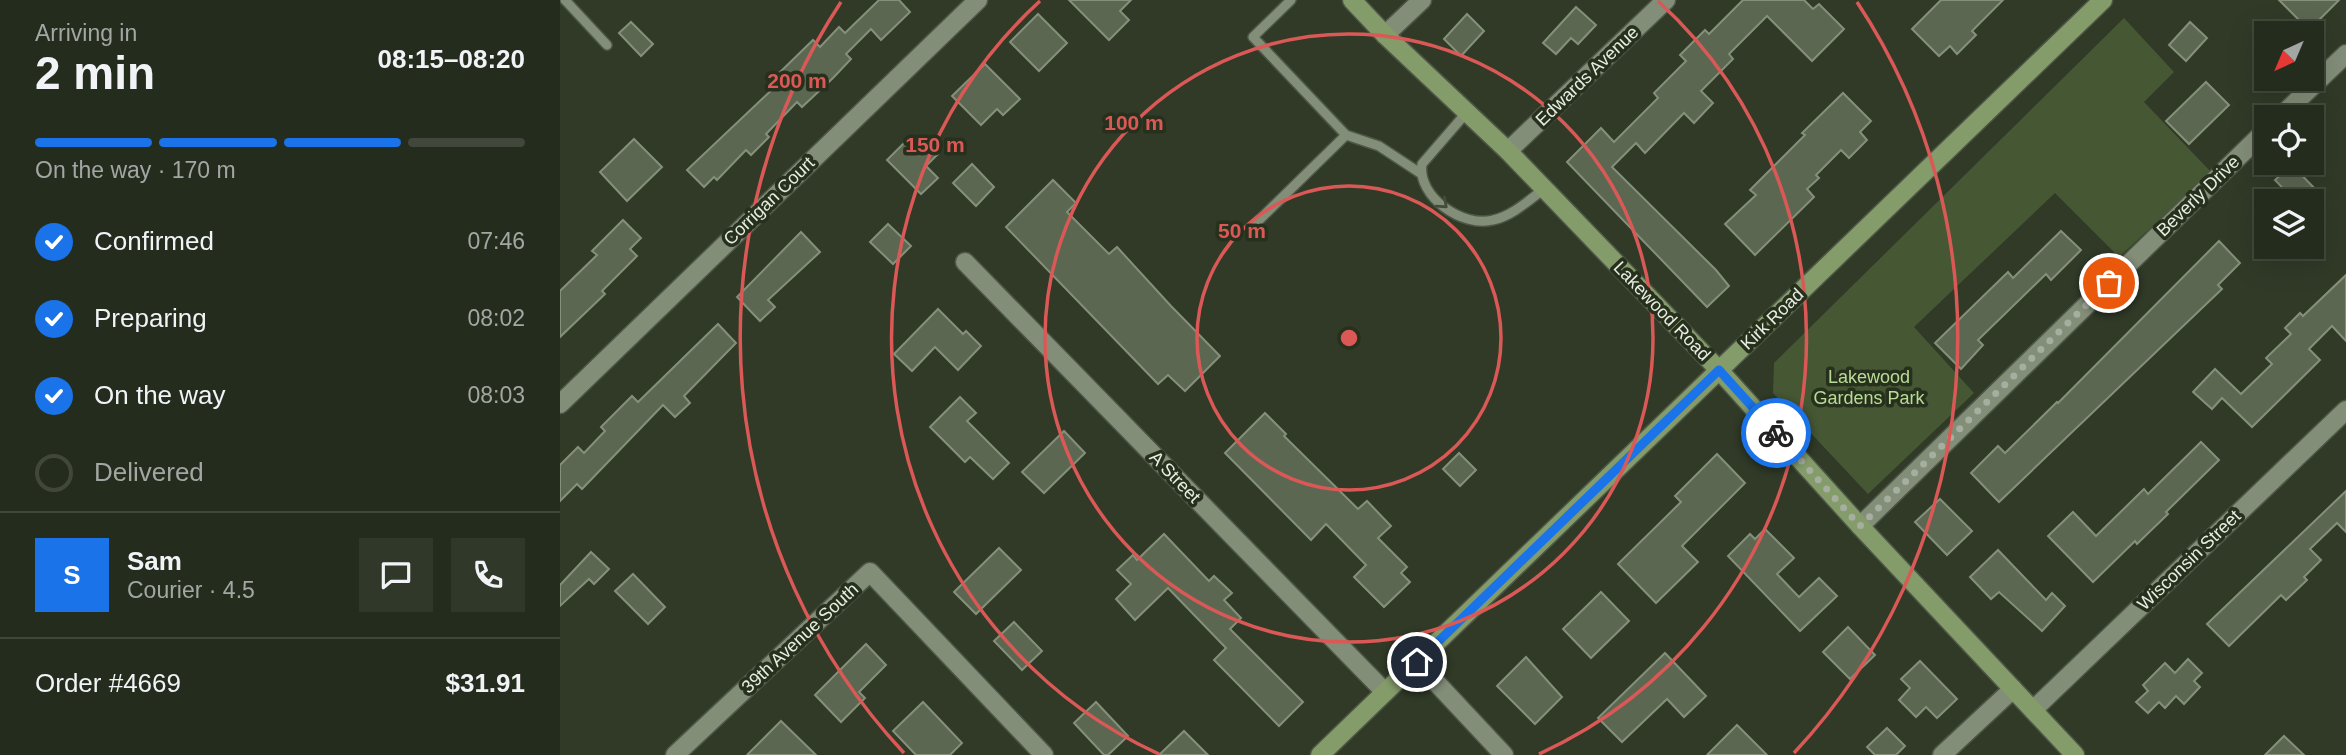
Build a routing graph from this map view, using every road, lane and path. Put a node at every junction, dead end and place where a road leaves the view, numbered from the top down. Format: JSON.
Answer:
{"nodes":[{"id":1,"x":565,"y":0,"type":"edge"},
{"id":2,"x":978,"y":0,"type":"edge"},
{"id":3,"x":1291,"y":0,"type":"edge"},
{"id":4,"x":1352,"y":0,"type":"edge"},
{"id":5,"x":1422,"y":0,"type":"edge"},
{"id":6,"x":1666,"y":0,"type":"edge"},
{"id":7,"x":2104,"y":0,"type":"edge"},
{"id":8,"x":1385,"y":35,"type":"junction"},
{"id":9,"x":607,"y":45,"type":"dead end"},
{"id":10,"x":2346,"y":54,"type":"edge"},
{"id":11,"x":2293,"y":105,"type":"edge"},
{"id":12,"x":1467,"y":112,"type":"junction"},
{"id":13,"x":1346,"y":135,"type":"junction"},
{"id":14,"x":2254,"y":142,"type":"edge"},
{"id":15,"x":1508,"y":151,"type":"junction"},
{"id":16,"x":1420,"y":173,"type":"junction"},
{"id":17,"x":1544,"y":189,"type":"junction"},
{"id":18,"x":1253,"y":226,"type":"dead end"},
{"id":19,"x":965,"y":262,"type":"dead end"},
{"id":20,"x":1719,"y":370,"type":"junction"},
{"id":21,"x":560,"y":404,"type":"edge"},
{"id":22,"x":2346,"y":410,"type":"edge"},
{"id":23,"x":1860,"y":526,"type":"junction"},
{"id":24,"x":1417,"y":662,"type":"junction"},
{"id":25,"x":2013,"y":690,"type":"junction"},
{"id":26,"x":1385,"y":692,"type":"junction"},
{"id":27,"x":2033,"y":710,"type":"junction"},
{"id":28,"x":675,"y":755,"type":"edge"},
{"id":29,"x":1044,"y":755,"type":"edge"},
{"id":30,"x":1320,"y":755,"type":"edge"},
{"id":31,"x":1504,"y":755,"type":"edge"},
{"id":32,"x":1942,"y":755,"type":"edge"},
{"id":33,"x":2075,"y":755,"type":"edge"}],
"edges":[{"from":1,"to":9,"type":"lane"},
{"from":2,"to":21,"type":"street","name":"Corrigan Court"},
{"from":3,"to":13,"type":"lane"},
{"from":4,"to":8,"type":"street","name":"Lakewood Road"},
{"from":5,"to":8,"type":"street"},
{"from":6,"to":15,"type":"street","name":"Edwards Avenue"},
{"from":7,"to":20,"type":"street","name":"Kirk Road"},
{"from":8,"to":12,"type":"street","name":"Lakewood Road"},
{"from":10,"to":11,"type":"street"},
{"from":12,"to":15,"type":"street","name":"Lakewood Road"},
{"from":12,"to":16,"type":"lane"},
{"from":13,"to":16,"type":"lane"},
{"from":13,"to":18,"type":"lane"},
{"from":14,"to":23,"type":"street","name":"Beverly Drive"},
{"from":15,"to":17,"type":"street","name":"Lakewood Road"},
{"from":16,"to":17,"type":"lane","one_way":true},
{"from":17,"to":20,"type":"street","name":"Lakewood Road"},
{"from":19,"to":26,"type":"street","name":"A Street"},
{"from":20,"to":23,"type":"street","name":"Lakewood Road"},
{"from":20,"to":24,"type":"street","name":"Kirk Road"},
{"from":22,"to":27,"type":"street","name":"Wisconsin Street"},
{"from":23,"to":25,"type":"street","name":"Lakewood Road"},
{"from":24,"to":26,"type":"street","name":"Kirk Road"},
{"from":24,"to":31,"type":"street"},
{"from":25,"to":27,"type":"street","name":"Lakewood Road"},
{"from":25,"to":32,"type":"street"},
{"from":26,"to":30,"type":"street","name":"Kirk Road"},
{"from":27,"to":33,"type":"street","name":"Lakewood Road"},
{"from":28,"to":29,"type":"street","name":"39th Avenue South"}]}
